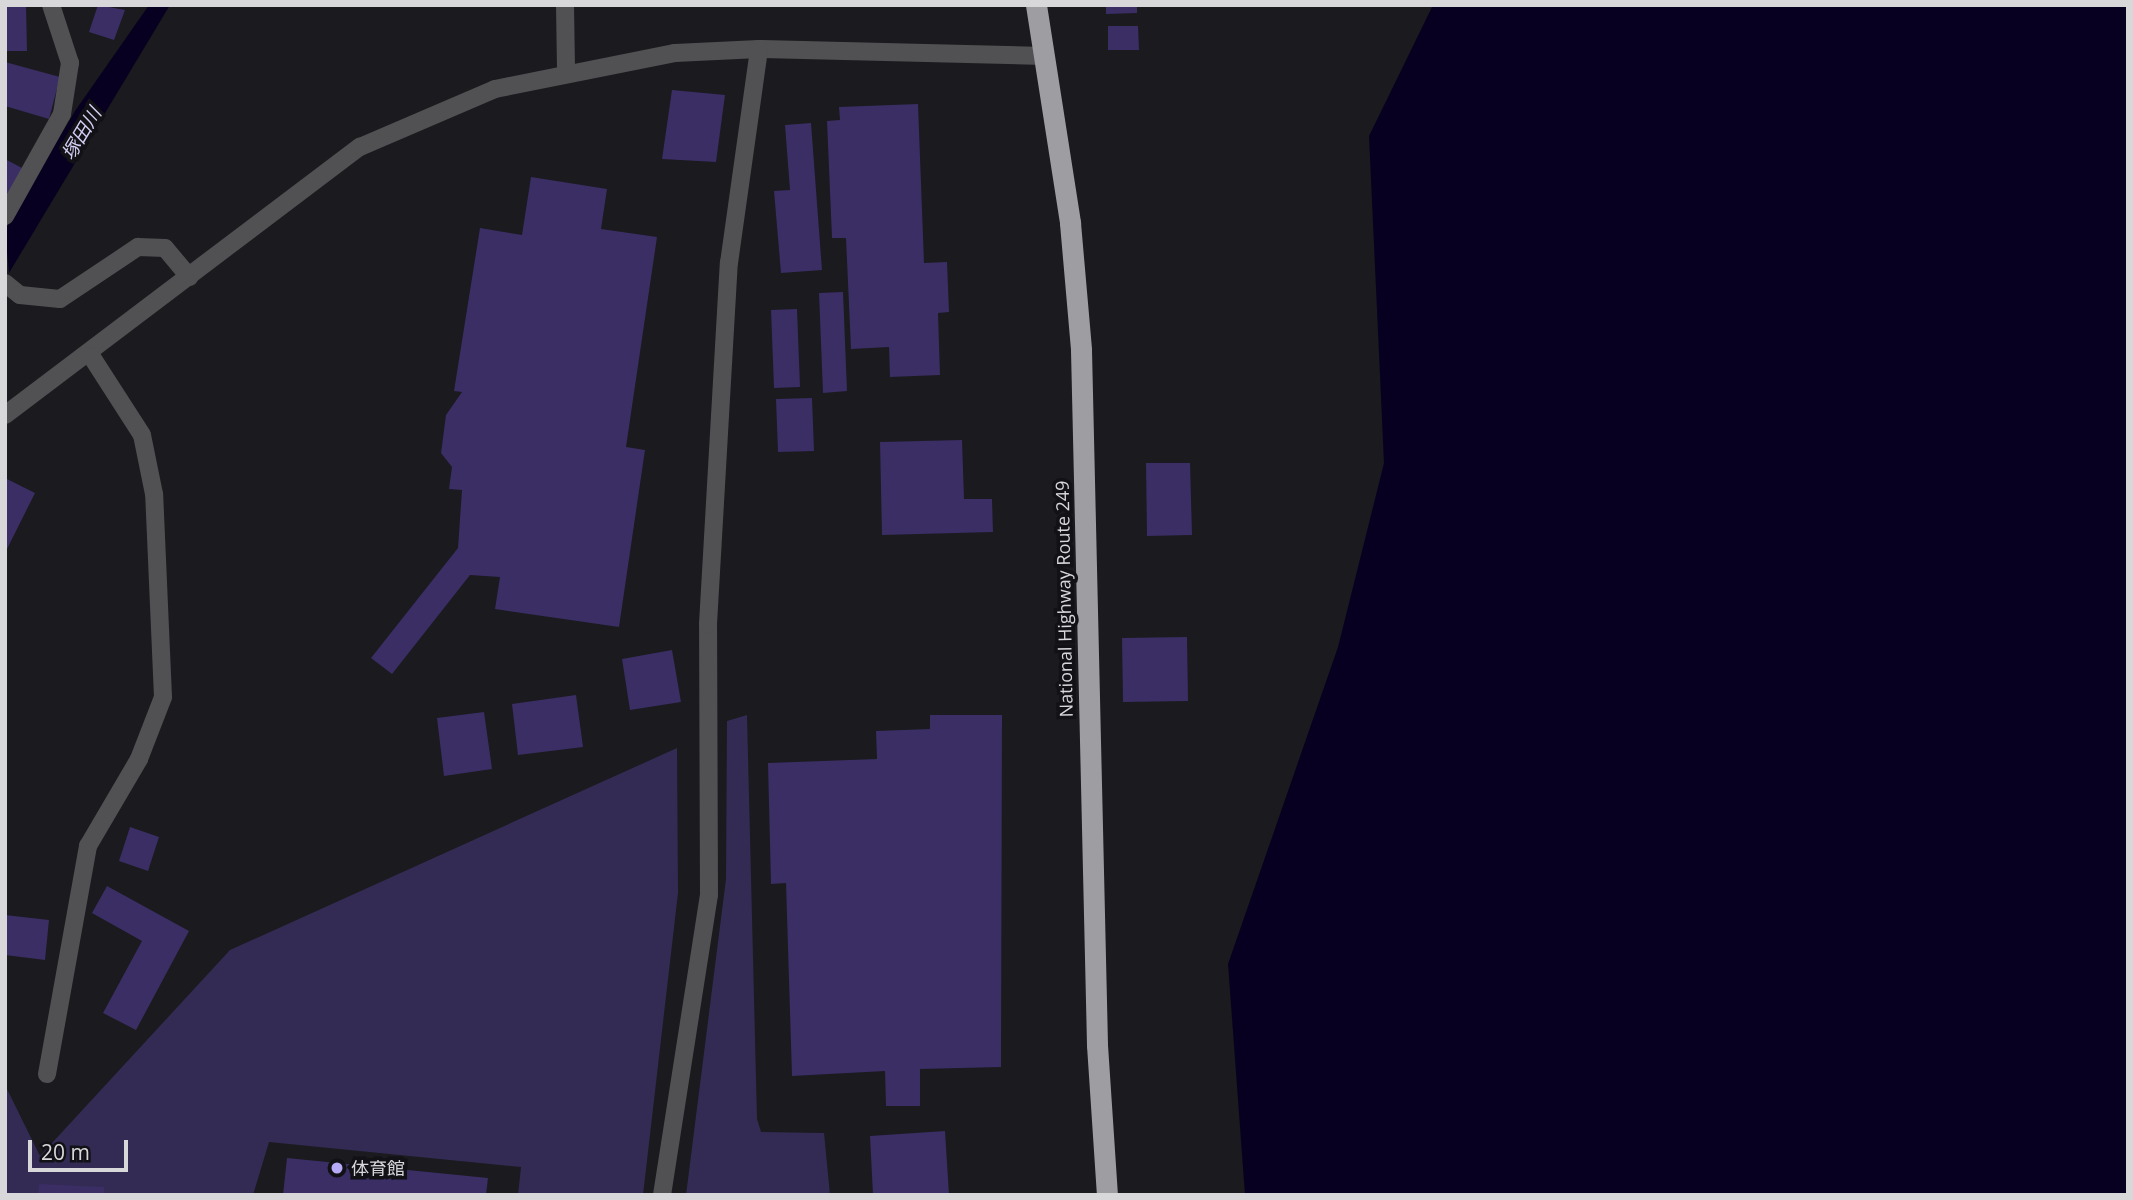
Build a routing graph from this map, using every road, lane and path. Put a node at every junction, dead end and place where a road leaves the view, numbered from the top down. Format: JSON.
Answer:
{"nodes":[{"id":1,"x":51,"y":5,"type":"edge"},
{"id":2,"x":565,"y":5,"type":"edge"},
{"id":3,"x":1036,"y":5,"type":"edge"},
{"id":4,"x":760,"y":49,"type":"junction"},
{"id":5,"x":1044,"y":57,"type":"junction"},
{"id":6,"x":566,"y":72,"type":"junction"},
{"id":7,"x":5,"y":216,"type":"edge"},
{"id":8,"x":189,"y":277,"type":"junction"},
{"id":9,"x":5,"y":283,"type":"edge"},
{"id":10,"x":91,"y":356,"type":"junction"},
{"id":11,"x":5,"y":415,"type":"edge"},
{"id":12,"x":47,"y":1074,"type":"dead end"},
{"id":13,"x":662,"y":1195,"type":"edge"},
{"id":14,"x":1107,"y":1195,"type":"edge"}],
"edges":[{"from":1,"to":7,"type":"street"},
{"from":2,"to":6,"type":"street"},
{"from":3,"to":5,"type":"highway","name":"National Highway Route 249"},
{"from":4,"to":5,"type":"street"},
{"from":4,"to":6,"type":"street"},
{"from":4,"to":13,"type":"street"},
{"from":5,"to":14,"type":"highway","name":"National Highway Route 249"},
{"from":6,"to":8,"type":"street"},
{"from":8,"to":9,"type":"street"},
{"from":8,"to":10,"type":"street"},
{"from":10,"to":11,"type":"street"},
{"from":10,"to":12,"type":"street"}]}
